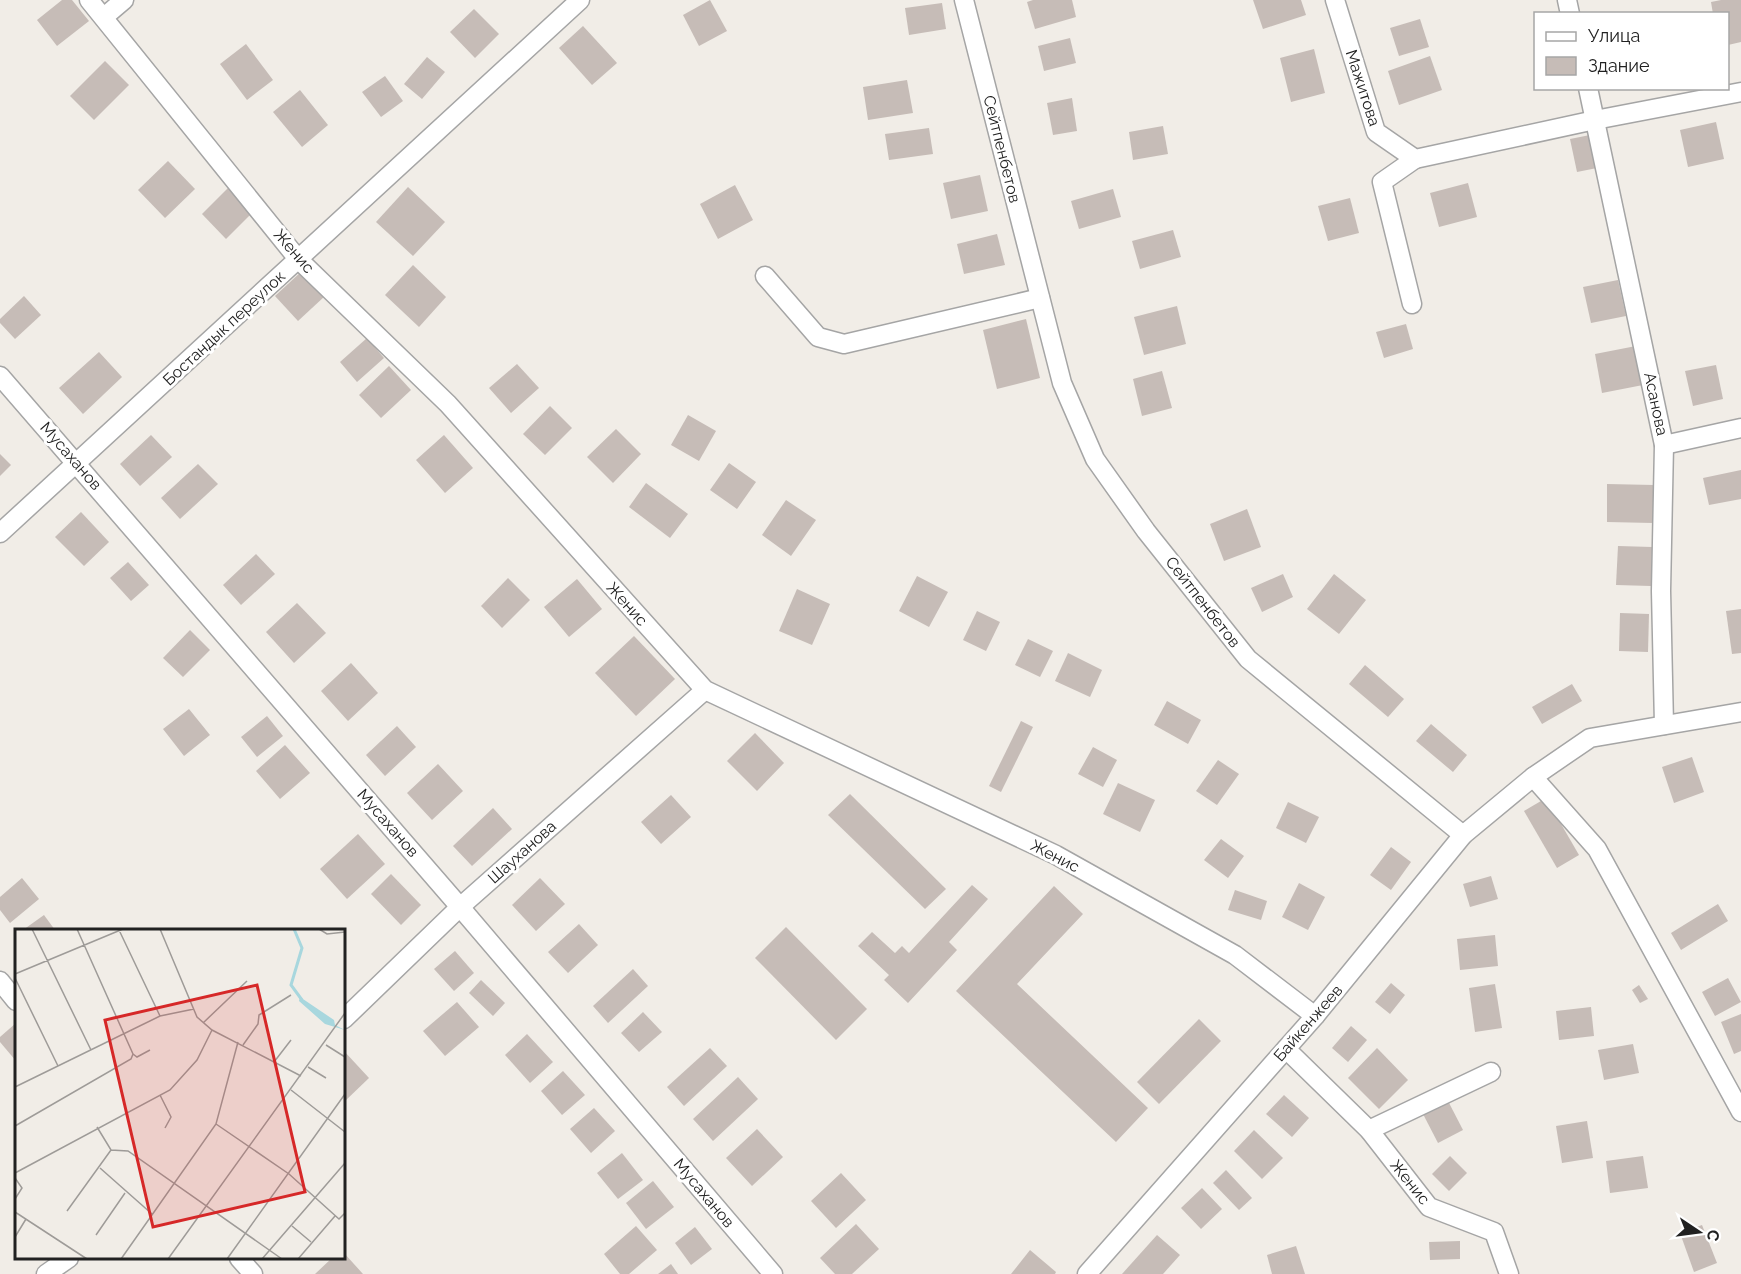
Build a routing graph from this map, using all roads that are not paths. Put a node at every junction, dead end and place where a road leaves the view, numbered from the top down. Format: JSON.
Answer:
{"nodes":[{"id":1,"x":89,"y":0,"type":"edge"},
{"id":2,"x":124,"y":0,"type":"edge"},
{"id":3,"x":580,"y":0,"type":"edge"},
{"id":4,"x":964,"y":0,"type":"edge"},
{"id":5,"x":1335,"y":0,"type":"edge"},
{"id":6,"x":104,"y":17,"type":"junction"},
{"id":7,"x":1588,"y":90,"type":"edge"},
{"id":8,"x":1741,"y":92,"type":"edge"},
{"id":9,"x":1595,"y":120,"type":"junction"},
{"id":10,"x":1414,"y":159,"type":"junction"},
{"id":11,"x":298,"y":259,"type":"junction"},
{"id":12,"x":765,"y":276,"type":"dead end"},
{"id":13,"x":1040,"y":298,"type":"junction"},
{"id":14,"x":1412,"y":304,"type":"dead end"},
{"id":15,"x":0,"y":376,"type":"edge"},
{"id":16,"x":1741,"y":428,"type":"edge"},
{"id":17,"x":1664,"y":445,"type":"junction"},
{"id":18,"x":78,"y":464,"type":"junction"},
{"id":19,"x":0,"y":533,"type":"edge"},
{"id":20,"x":705,"y":690,"type":"junction"},
{"id":21,"x":1741,"y":712,"type":"edge"},
{"id":22,"x":1664,"y":725,"type":"junction"},
{"id":23,"x":1533,"y":777,"type":"junction"},
{"id":24,"x":1463,"y":835,"type":"junction"},
{"id":25,"x":460,"y":907,"type":"junction"},
{"id":26,"x":0,"y":981,"type":"edge"},
{"id":27,"x":15,"y":1000,"type":"edge"},
{"id":28,"x":1315,"y":1016,"type":"junction"},
{"id":29,"x":345,"y":1019,"type":"edge"},
{"id":30,"x":1286,"y":1049,"type":"junction"},
{"id":31,"x":1491,"y":1072,"type":"dead end"},
{"id":32,"x":1741,"y":1112,"type":"edge"},
{"id":33,"x":1369,"y":1130,"type":"junction"},
{"id":34,"x":66,"y":1259,"type":"edge"},
{"id":35,"x":240,"y":1259,"type":"edge"},
{"id":36,"x":1092,"y":1272,"type":"edge"},
{"id":37,"x":46,"y":1274,"type":"edge"},
{"id":38,"x":254,"y":1274,"type":"edge"},
{"id":39,"x":773,"y":1274,"type":"edge"},
{"id":40,"x":1509,"y":1274,"type":"edge"}],
"edges":[{"from":1,"to":6,"type":"street","name":"Женис"},
{"from":2,"to":6,"type":"street"},
{"from":3,"to":11,"type":"street","name":"Бостандык переулок"},
{"from":4,"to":13,"type":"street","name":"Сейтпенбетов"},
{"from":5,"to":10,"type":"street","name":"Мажитова"},
{"from":6,"to":11,"type":"street","name":"Женис"},
{"from":7,"to":9,"type":"street","name":"Асанова"},
{"from":8,"to":9,"type":"street"},
{"from":9,"to":10,"type":"street"},
{"from":9,"to":17,"type":"street","name":"Асанова"},
{"from":10,"to":14,"type":"street"},
{"from":11,"to":18,"type":"street","name":"Бостандык переулок"},
{"from":11,"to":20,"type":"street","name":"Женис"},
{"from":12,"to":13,"type":"street"},
{"from":13,"to":24,"type":"street","name":"Сейтпенбетов"},
{"from":15,"to":18,"type":"street","name":"Мусаханов"},
{"from":16,"to":17,"type":"street"},
{"from":17,"to":22,"type":"street","name":"Асанова"},
{"from":18,"to":19,"type":"street","name":"Бостандык переулок"},
{"from":18,"to":25,"type":"street","name":"Мусаханов"},
{"from":20,"to":25,"type":"street","name":"Шауханова"},
{"from":20,"to":28,"type":"street","name":"Женис"},
{"from":21,"to":22,"type":"street","name":"Байкенжеев"},
{"from":22,"to":23,"type":"street","name":"Байкенжеев"},
{"from":23,"to":24,"type":"street","name":"Байкенжеев"},
{"from":23,"to":32,"type":"street"},
{"from":24,"to":28,"type":"street","name":"Байкенжеев"},
{"from":25,"to":29,"type":"street","name":"Шауханова"},
{"from":25,"to":39,"type":"street","name":"Мусаханов"},
{"from":26,"to":27,"type":"street"},
{"from":28,"to":30,"type":"street","name":"Байкенжеев"},
{"from":30,"to":33,"type":"street","name":"Женис"},
{"from":30,"to":36,"type":"street","name":"Байкенжеев"},
{"from":31,"to":33,"type":"street"},
{"from":33,"to":40,"type":"street","name":"Женис"},
{"from":34,"to":37,"type":"street"},
{"from":35,"to":38,"type":"street"}]}
